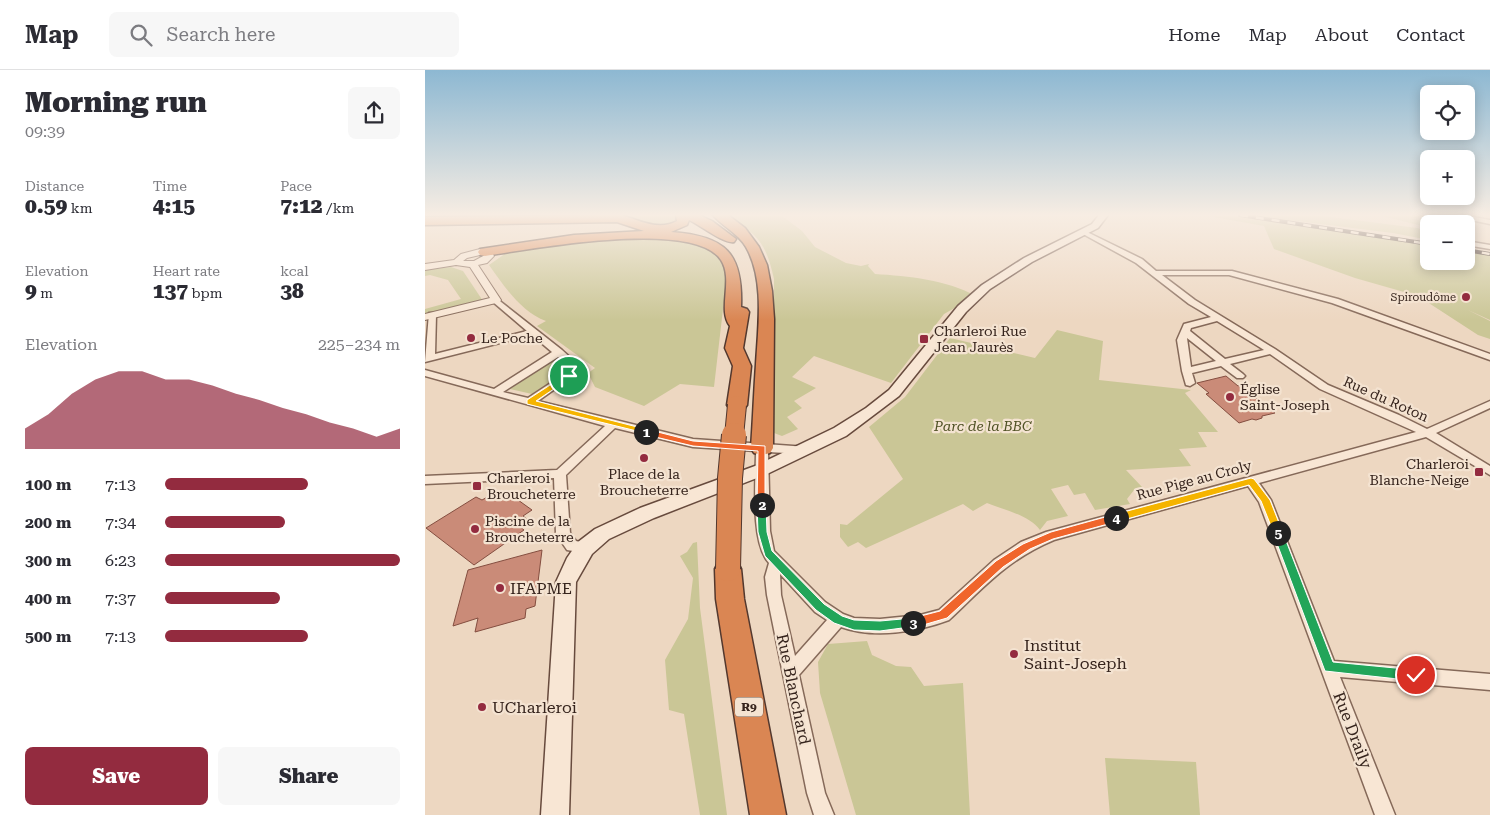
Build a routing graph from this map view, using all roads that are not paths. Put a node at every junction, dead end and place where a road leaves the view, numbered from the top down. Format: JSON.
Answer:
{"nodes":[{"id":1,"x":503,"y":250,"type":"edge"},
{"id":2,"x":721,"y":250,"type":"edge"},
{"id":3,"x":736,"y":250,"type":"edge"},
{"id":4,"x":754,"y":250,"type":"edge"},
{"id":5,"x":1048,"y":250,"type":"edge"},
{"id":6,"x":1121,"y":250,"type":"edge"},
{"id":7,"x":485,"y":252,"type":"junction"},
{"id":8,"x":457,"y":262,"type":"junction"},
{"id":9,"x":473,"y":264,"type":"junction"},
{"id":10,"x":425,"y":267,"type":"edge"},
{"id":11,"x":760,"y":269,"type":"junction"},
{"id":12,"x":1154,"y":273,"type":"junction"},
{"id":13,"x":496,"y":300,"type":"junction"},
{"id":14,"x":429,"y":316,"type":"edge"},
{"id":15,"x":1219,"y":318,"type":"junction"},
{"id":16,"x":738,"y":325,"type":"junction"},
{"id":17,"x":532,"y":332,"type":"junction"},
{"id":18,"x":1185,"y":332,"type":"junction"},
{"id":19,"x":1272,"y":351,"type":"junction"},
{"id":20,"x":559,"y":352,"type":"junction"},
{"id":21,"x":1490,"y":357,"type":"edge"},
{"id":22,"x":427,"y":358,"type":"edge"},
{"id":23,"x":1223,"y":363,"type":"junction"},
{"id":24,"x":742,"y":366,"type":"junction"},
{"id":25,"x":1187,"y":371,"type":"junction"},
{"id":26,"x":425,"y":373,"type":"edge"},
{"id":27,"x":1240,"y":376,"type":"dead end"},
{"id":28,"x":1190,"y":383,"type":"dead end"},
{"id":29,"x":494,"y":393,"type":"junction"},
{"id":30,"x":530,"y":402,"type":"junction"},
{"id":31,"x":1490,"y":404,"type":"edge"},
{"id":32,"x":613,"y":424,"type":"junction"},
{"id":33,"x":1427,"y":433,"type":"junction"},
{"id":34,"x":762,"y":448,"type":"junction"},
{"id":35,"x":803,"y":450,"type":"junction"},
{"id":36,"x":761,"y":470,"type":"junction"},
{"id":37,"x":1490,"y":471,"type":"edge"},
{"id":38,"x":560,"y":474,"type":"junction"},
{"id":39,"x":425,"y":480,"type":"edge"},
{"id":40,"x":1251,"y":481,"type":"junction"},
{"id":41,"x":585,"y":548,"type":"junction"},
{"id":42,"x":776,"y":562,"type":"junction"},
{"id":43,"x":838,"y":619,"type":"junction"},
{"id":44,"x":1329,"y":668,"type":"junction"},
{"id":45,"x":791,"y":673,"type":"junction"},
{"id":46,"x":1490,"y":682,"type":"edge"},
{"id":47,"x":555,"y":815,"type":"edge"},
{"id":48,"x":768,"y":815,"type":"edge"},
{"id":49,"x":824,"y":815,"type":"edge"},
{"id":50,"x":1385,"y":815,"type":"edge"}],
"edges":[{"from":1,"to":7,"type":"highway"},
{"from":2,"to":16,"type":"highway"},
{"from":3,"to":16,"type":"highway","number":"R9"},
{"from":4,"to":11,"type":"highway"},
{"from":5,"to":35,"type":"main road"},
{"from":6,"to":12,"type":"street","name":"Rue du Roton"},
{"from":7,"to":8,"type":"street"},
{"from":7,"to":9,"type":"street"},
{"from":8,"to":9,"type":"street"},
{"from":8,"to":10,"type":"street"},
{"from":9,"to":13,"type":"street"},
{"from":11,"to":24,"type":"highway"},
{"from":11,"to":34,"type":"highway"},
{"from":12,"to":15,"type":"street","name":"Rue du Roton"},
{"from":12,"to":21,"type":"street"},
{"from":13,"to":14,"type":"street"},
{"from":13,"to":17,"type":"street"},
{"from":14,"to":22,"type":"street"},
{"from":15,"to":18,"type":"street"},
{"from":15,"to":19,"type":"street","name":"Rue du Roton"},
{"from":16,"to":24,"type":"highway","number":"R9"},
{"from":17,"to":20,"type":"street"},
{"from":17,"to":22,"type":"street"},
{"from":18,"to":23,"type":"street"},
{"from":18,"to":25,"type":"street"},
{"from":19,"to":23,"type":"street"},
{"from":19,"to":33,"type":"street","name":"Rue du Roton"},
{"from":20,"to":29,"type":"street"},
{"from":20,"to":30,"type":"street"},
{"from":23,"to":25,"type":"street"},
{"from":23,"to":27,"type":"street"},
{"from":24,"to":48,"type":"highway","number":"R9","bridge":true},
{"from":25,"to":28,"type":"street"},
{"from":26,"to":29,"type":"street"},
{"from":29,"to":30,"type":"street"},
{"from":30,"to":32,"type":"street"},
{"from":31,"to":33,"type":"street","name":"Rue Pige au Croly"},
{"from":32,"to":34,"type":"street"},
{"from":32,"to":38,"type":"street"},
{"from":33,"to":37,"type":"street","name":"Rue du Roton"},
{"from":33,"to":40,"type":"street","name":"Rue Pige au Croly"},
{"from":34,"to":35,"type":"street"},
{"from":34,"to":36,"type":"street","name":"Rue Pige au Croly"},
{"from":35,"to":36,"type":"main road"},
{"from":36,"to":41,"type":"main road"},
{"from":36,"to":42,"type":"street","name":"Rue Pige au Croly"},
{"from":38,"to":39,"type":"street"},
{"from":38,"to":41,"type":"street"},
{"from":40,"to":43,"type":"street","name":"Rue Pige au Croly"},
{"from":40,"to":44,"type":"street","name":"Rue Draily"},
{"from":41,"to":47,"type":"main road"},
{"from":42,"to":43,"type":"street","name":"Rue Pige au Croly"},
{"from":42,"to":45,"type":"street","name":"Rue Blanchard"},
{"from":43,"to":45,"type":"street"},
{"from":44,"to":46,"type":"street"},
{"from":44,"to":50,"type":"street","name":"Rue Draily"},
{"from":45,"to":49,"type":"street","name":"Rue Blanchard"}]}
